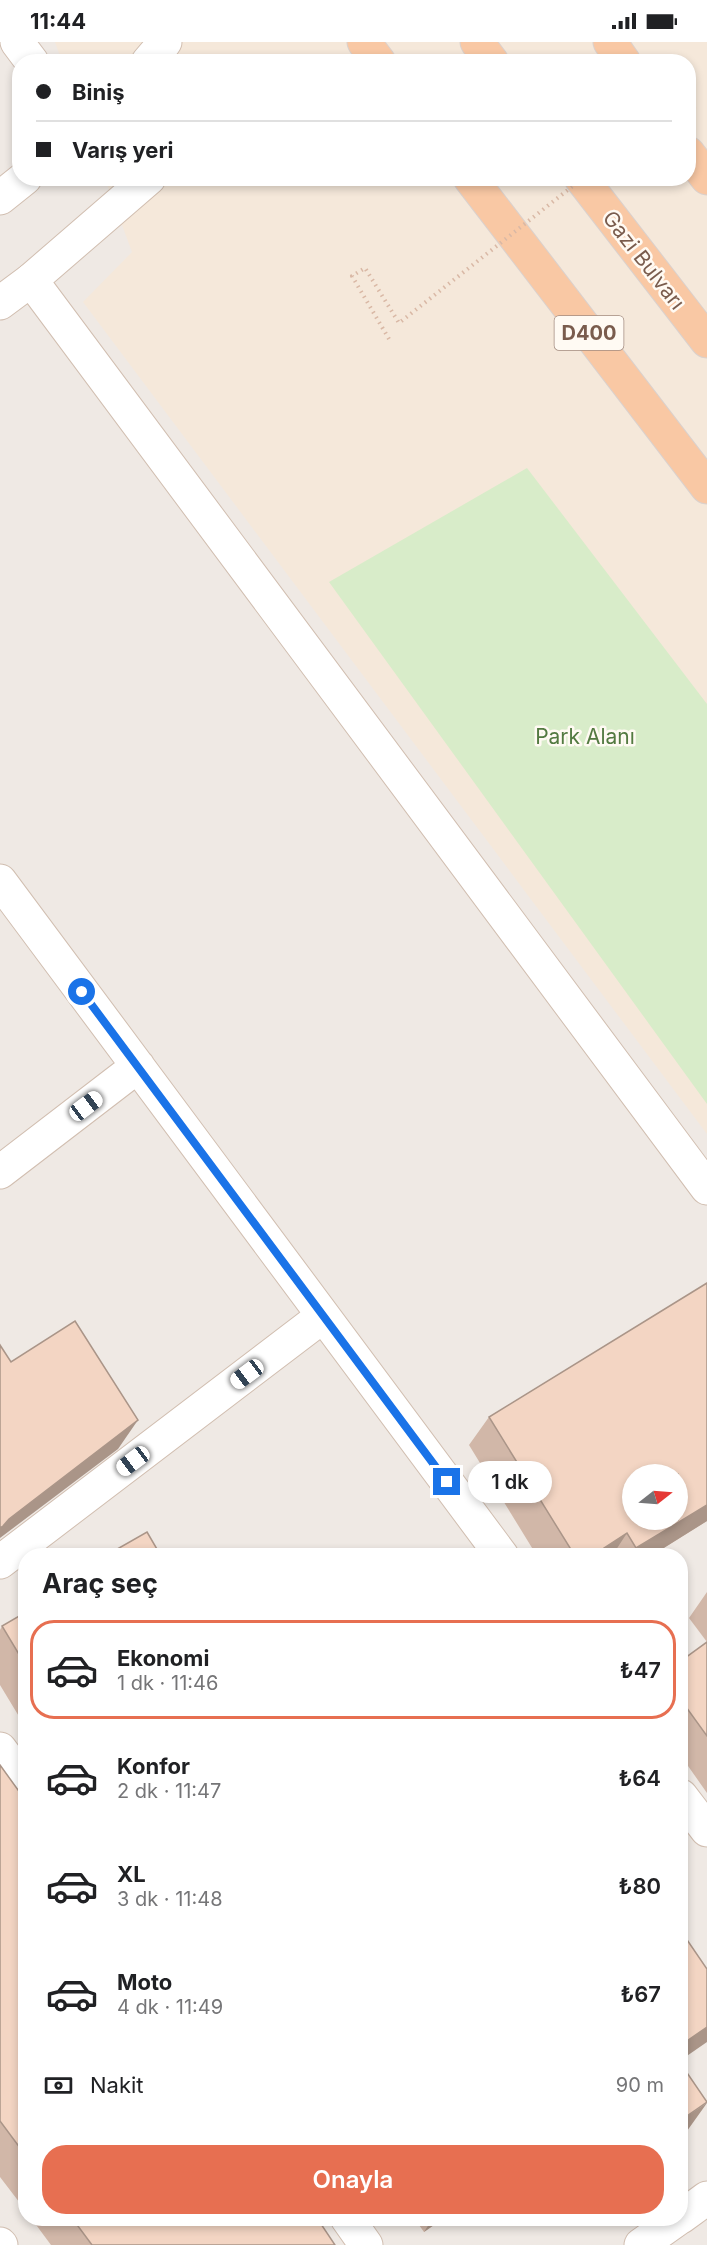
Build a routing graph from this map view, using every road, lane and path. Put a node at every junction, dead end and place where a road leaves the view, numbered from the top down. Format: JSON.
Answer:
{"nodes":[{"id":1,"x":165,"y":42,"type":"edge"},
{"id":2,"x":155,"y":54,"type":"edge"},
{"id":3,"x":15,"y":186,"type":"edge"},
{"id":4,"x":140,"y":186,"type":"edge"},
{"id":5,"x":476,"y":186,"type":"edge"},
{"id":6,"x":572,"y":186,"type":"edge"},
{"id":7,"x":588,"y":186,"type":"edge"},
{"id":8,"x":0,"y":198,"type":"edge"},
{"id":9,"x":31,"y":280,"type":"junction"},
{"id":10,"x":0,"y":303,"type":"edge"},
{"id":11,"x":389,"y":339,"type":"dead end"},
{"id":12,"x":707,"y":341,"type":"edge"},
{"id":13,"x":707,"y":487,"type":"edge"},
{"id":14,"x":0,"y":881,"type":"edge"},
{"id":15,"x":138,"y":1066,"type":"junction"},
{"id":16,"x":0,"y":1172,"type":"edge"},
{"id":17,"x":707,"y":1188,"type":"edge"},
{"id":18,"x":323,"y":1316,"type":"junction"},
{"id":19,"x":18,"y":1548,"type":"edge"},
{"id":20,"x":18,"y":1548,"type":"edge"},
{"id":21,"x":496,"y":1548,"type":"edge"},
{"id":22,"x":0,"y":1562,"type":"edge"},
{"id":23,"x":0,"y":1749,"type":"edge"},
{"id":24,"x":18,"y":1773,"type":"edge"},
{"id":25,"x":707,"y":2198,"type":"edge"},
{"id":26,"x":688,"y":2212,"type":"edge"},
{"id":27,"x":353,"y":2226,"type":"edge"},
{"id":28,"x":668,"y":2226,"type":"edge"},
{"id":29,"x":366,"y":2245,"type":"edge"},
{"id":30,"x":641,"y":2245,"type":"edge"}],
"edges":[{"from":1,"to":2,"type":"street"},
{"from":3,"to":8,"type":"street"},
{"from":4,"to":9,"type":"street"},
{"from":5,"to":13,"type":"highway","number":"D400"},
{"from":6,"to":11,"type":"path","bridge":true},
{"from":7,"to":12,"type":"highway","name":"Gazi Bulvarı"},
{"from":9,"to":10,"type":"street"},
{"from":9,"to":17,"type":"street"},
{"from":14,"to":15,"type":"street"},
{"from":15,"to":16,"type":"street"},
{"from":15,"to":18,"type":"street"},
{"from":18,"to":19,"type":"street"},
{"from":18,"to":21,"type":"street"},
{"from":20,"to":22,"type":"street"},
{"from":23,"to":24,"type":"street"},
{"from":25,"to":26,"type":"street"},
{"from":27,"to":29,"type":"street"},
{"from":28,"to":30,"type":"street"}]}
